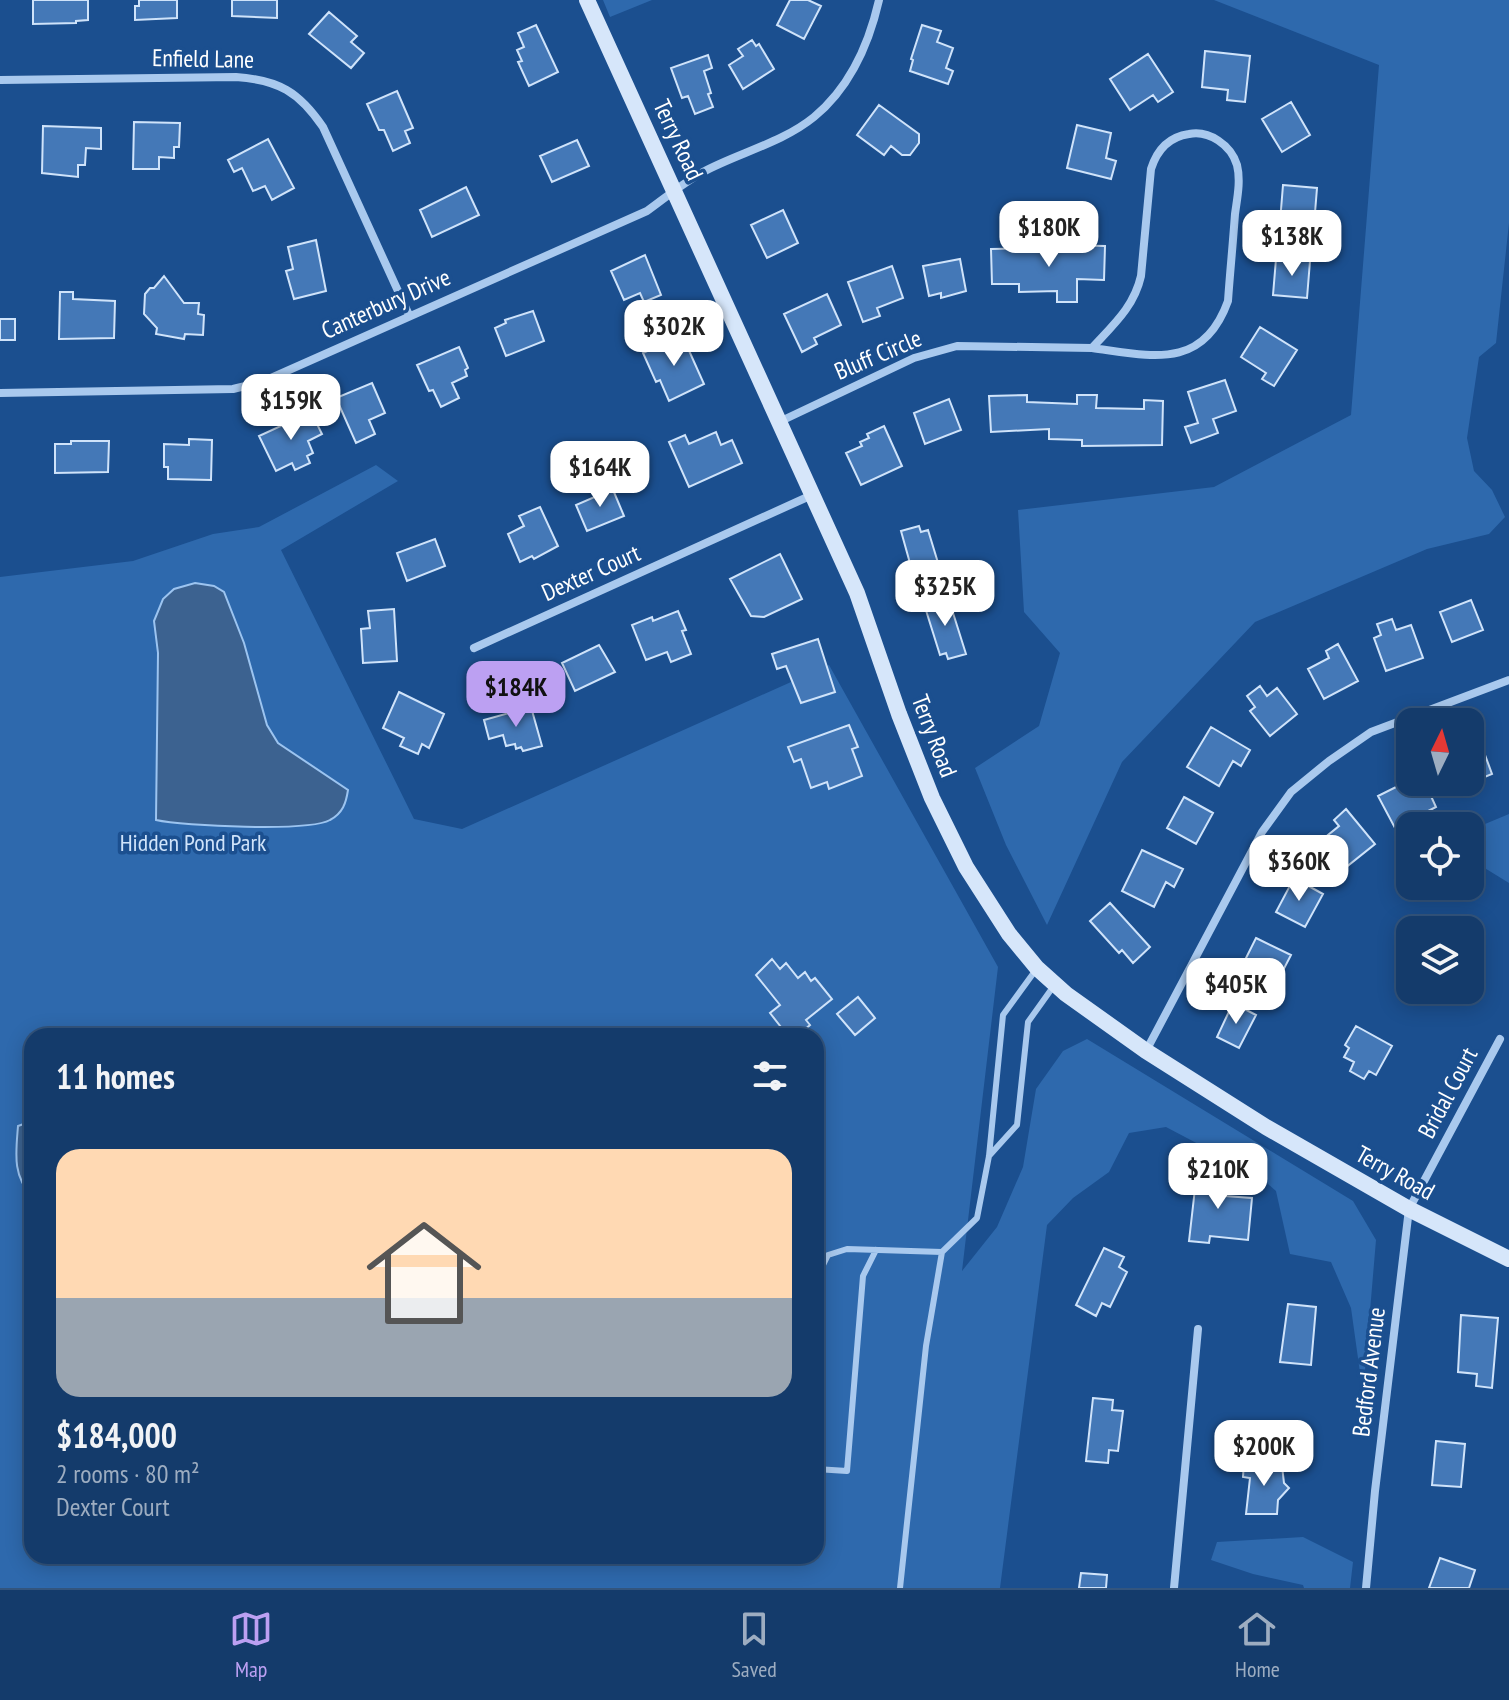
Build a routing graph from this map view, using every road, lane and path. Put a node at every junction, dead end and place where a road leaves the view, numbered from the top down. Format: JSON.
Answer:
{"nodes":[{"id":1,"x":587,"y":0,"type":"edge"},
{"id":2,"x":879,"y":0,"type":"edge"},
{"id":3,"x":0,"y":80,"type":"edge"},
{"id":4,"x":675,"y":191,"type":"junction"},
{"id":5,"x":409,"y":315,"type":"junction"},
{"id":6,"x":1092,"y":348,"type":"junction"},
{"id":7,"x":0,"y":393,"type":"edge"},
{"id":8,"x":781,"y":421,"type":"junction"},
{"id":9,"x":812,"y":495,"type":"junction"},
{"id":10,"x":474,"y":648,"type":"dead end"},
{"id":11,"x":1509,"y":680,"type":"edge"},
{"id":12,"x":1037,"y":968,"type":"junction"},
{"id":13,"x":1055,"y":984,"type":"junction"},
{"id":14,"x":1500,"y":1039,"type":"dead end"},
{"id":15,"x":1146,"y":1051,"type":"junction"},
{"id":16,"x":989,"y":1156,"type":"junction"},
{"id":17,"x":1409,"y":1209,"type":"junction"},
{"id":18,"x":876,"y":1250,"type":"junction"},
{"id":19,"x":942,"y":1252,"type":"junction"},
{"id":20,"x":1509,"y":1259,"type":"edge"},
{"id":21,"x":824,"y":1263,"type":"edge"},
{"id":22,"x":1198,"y":1329,"type":"dead end"},
{"id":23,"x":824,"y":1470,"type":"edge"},
{"id":24,"x":900,"y":1588,"type":"edge"},
{"id":25,"x":1174,"y":1588,"type":"edge"},
{"id":26,"x":1366,"y":1588,"type":"edge"}],
"edges":[{"from":1,"to":4,"type":"street","name":"Terry Road"},
{"from":2,"to":4,"type":"street","name":"Canterbury Drive"},
{"from":3,"to":5,"type":"street","name":"Enfield Lane"},
{"from":4,"to":5,"type":"street","name":"Canterbury Drive"},
{"from":4,"to":8,"type":"street","name":"Terry Road"},
{"from":5,"to":7,"type":"street","name":"Canterbury Drive"},
{"from":6,"to":6,"type":"street","name":"Bluff Circle"},
{"from":6,"to":8,"type":"street","name":"Bluff Circle"},
{"from":8,"to":9,"type":"street","name":"Terry Road"},
{"from":9,"to":10,"type":"street","name":"Dexter Court"},
{"from":9,"to":12,"type":"street","name":"Terry Road"},
{"from":11,"to":15,"type":"street"},
{"from":12,"to":13,"type":"street","name":"Terry Road"},
{"from":12,"to":16,"type":"lane"},
{"from":13,"to":15,"type":"street","name":"Terry Road"},
{"from":13,"to":16,"type":"lane"},
{"from":14,"to":17,"type":"street","name":"Bridal Court"},
{"from":15,"to":17,"type":"street","name":"Terry Road"},
{"from":16,"to":19,"type":"lane"},
{"from":17,"to":20,"type":"street","name":"Terry Road"},
{"from":17,"to":26,"type":"street","name":"Bedford Avenue"},
{"from":18,"to":19,"type":"lane"},
{"from":18,"to":21,"type":"lane"},
{"from":18,"to":23,"type":"lane"},
{"from":19,"to":24,"type":"lane"},
{"from":22,"to":25,"type":"street"}]}
